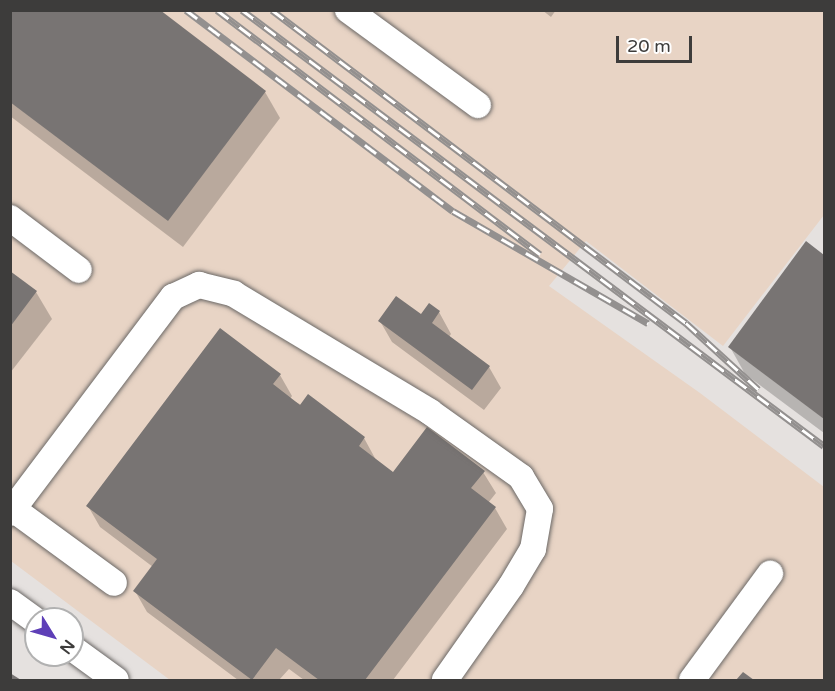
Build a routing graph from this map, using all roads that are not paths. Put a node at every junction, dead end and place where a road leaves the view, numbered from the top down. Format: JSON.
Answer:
{"nodes":[{"id":1,"x":348,"y":10,"type":"edge"},
{"id":2,"x":478,"y":105,"type":"dead end"},
{"id":3,"x":10,"y":218,"type":"edge"},
{"id":4,"x":79,"y":270,"type":"dead end"},
{"id":5,"x":12,"y":511,"type":"edge"},
{"id":6,"x":770,"y":574,"type":"dead end"},
{"id":7,"x":114,"y":583,"type":"dead end"},
{"id":8,"x":10,"y":602,"type":"edge"},
{"id":9,"x":24,"y":612,"type":"edge"},
{"id":10,"x":84,"y":657,"type":"edge"},
{"id":11,"x":116,"y":681,"type":"edge"},
{"id":12,"x":445,"y":681,"type":"edge"},
{"id":13,"x":692,"y":681,"type":"edge"}],
"edges":[{"from":1,"to":2,"type":"street"},
{"from":3,"to":4,"type":"street"},
{"from":5,"to":7,"type":"street"},
{"from":5,"to":12,"type":"street"},
{"from":6,"to":13,"type":"street"},
{"from":8,"to":9,"type":"street"},
{"from":10,"to":11,"type":"street"}]}
